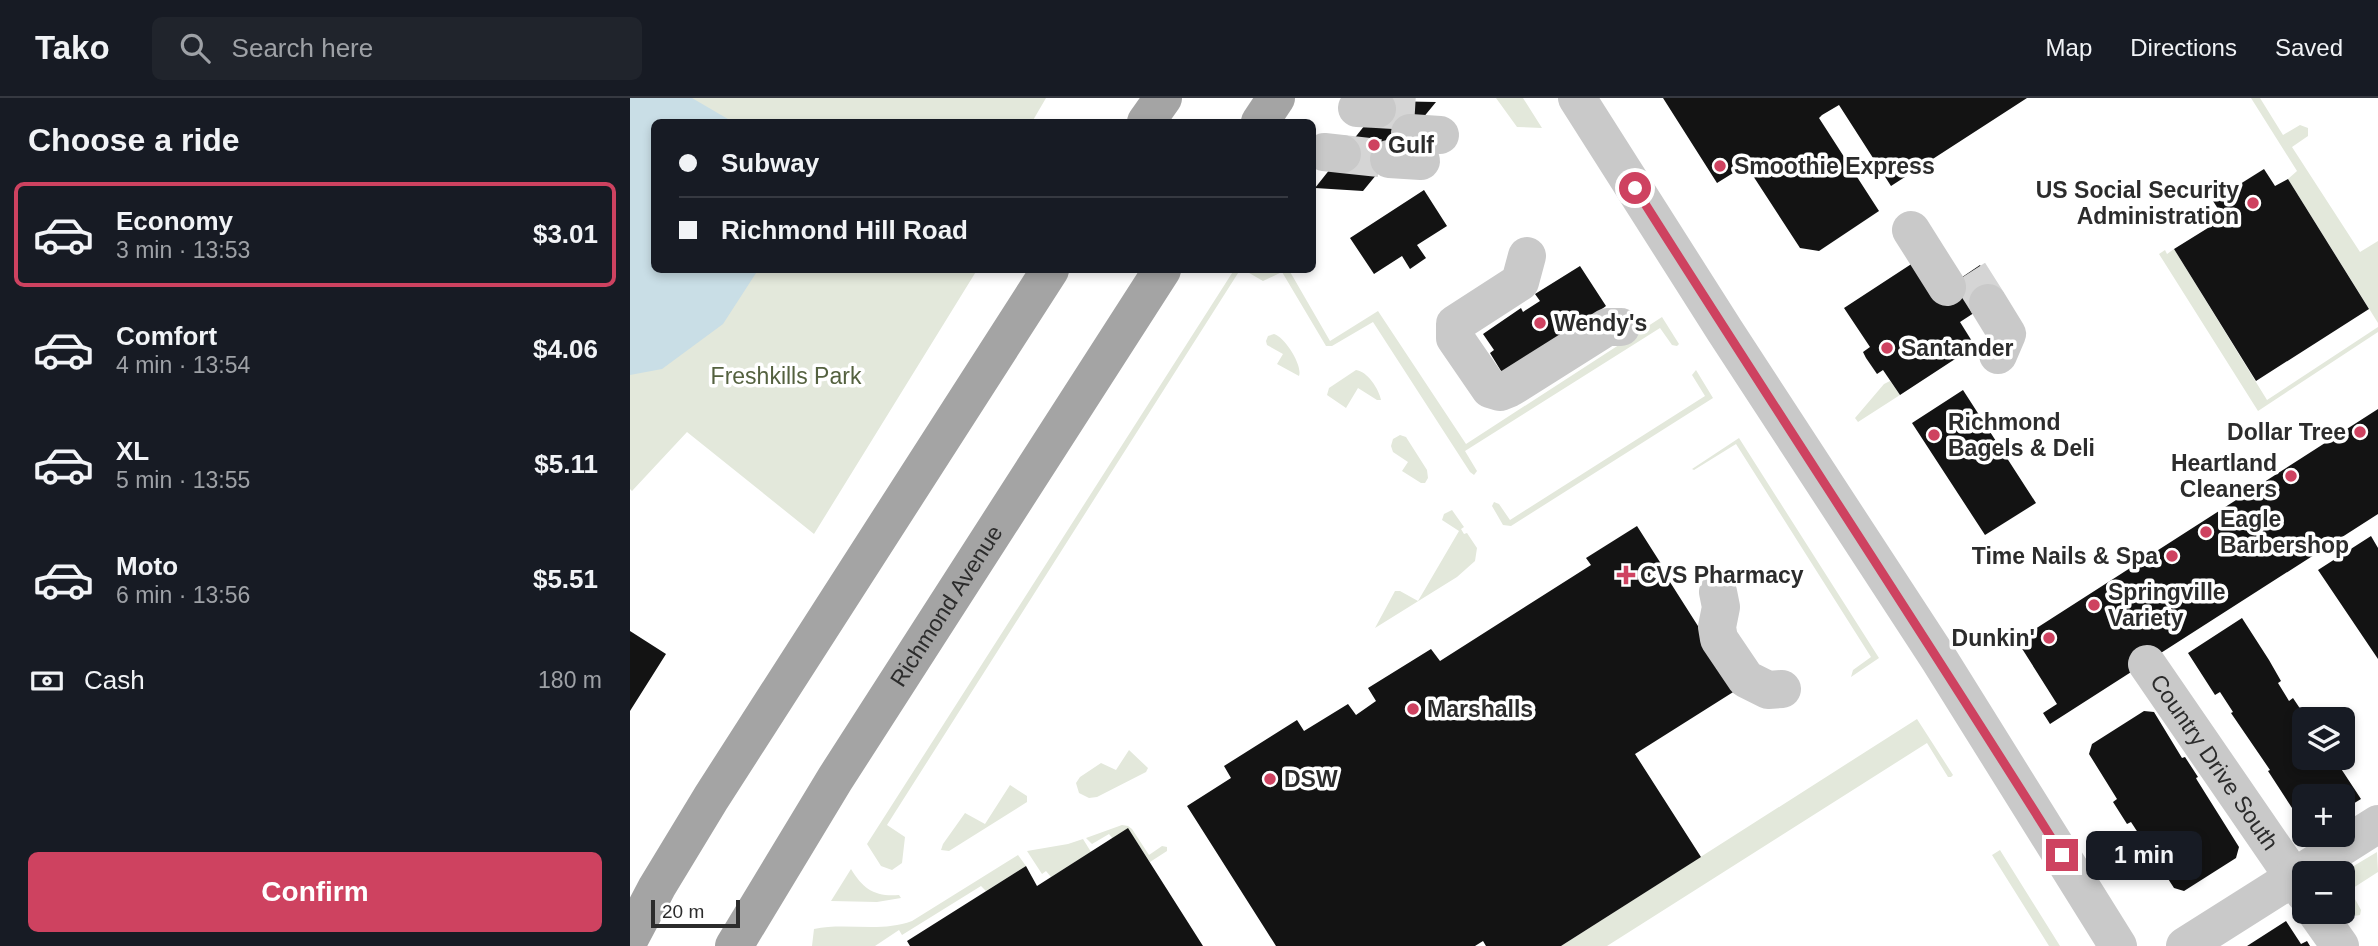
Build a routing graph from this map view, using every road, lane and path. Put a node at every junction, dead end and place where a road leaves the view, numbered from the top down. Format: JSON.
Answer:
{"nodes":[{"id":1,"x":1163,"y":98,"type":"edge"},
{"id":2,"x":1276,"y":98,"type":"edge"},
{"id":3,"x":1577,"y":98,"type":"edge"},
{"id":4,"x":1148,"y":119,"type":"edge"},
{"id":5,"x":1261,"y":119,"type":"edge"},
{"id":6,"x":1922,"y":223,"type":"dead end"},
{"id":7,"x":1527,"y":256,"type":"dead end"},
{"id":8,"x":1048,"y":273,"type":"edge"},
{"id":9,"x":1160,"y":273,"type":"edge"},
{"id":10,"x":1621,"y":327,"type":"dead end"},
{"id":11,"x":1998,"y":355,"type":"dead end"},
{"id":12,"x":1718,"y":592,"type":"dead end"},
{"id":13,"x":2147,"y":664,"type":"dead end"},
{"id":14,"x":1782,"y":689,"type":"dead end"},
{"id":15,"x":2378,"y":824,"type":"edge"},
{"id":16,"x":2331,"y":861,"type":"edge"},
{"id":17,"x":2292,"y":876,"type":"edge"},
{"id":18,"x":2292,"y":890,"type":"edge"},
{"id":19,"x":2324,"y":924,"type":"edge"},
{"id":20,"x":630,"y":938,"type":"edge"},
{"id":21,"x":734,"y":946,"type":"edge"},
{"id":22,"x":2118,"y":946,"type":"edge"},
{"id":23,"x":2185,"y":946,"type":"edge"},
{"id":24,"x":2340,"y":946,"type":"edge"}],
"edges":[{"from":1,"to":4,"type":"main road"},
{"from":2,"to":5,"type":"main road"},
{"from":3,"to":22,"type":"street"},
{"from":6,"to":11,"type":"street"},
{"from":7,"to":10,"type":"street"},
{"from":8,"to":20,"type":"main road"},
{"from":9,"to":21,"type":"main road","name":"Richmond Avenue"},
{"from":12,"to":14,"type":"street"},
{"from":13,"to":17,"type":"street","name":"Country Drive South"},
{"from":15,"to":16,"type":"street"},
{"from":18,"to":23,"type":"street"},
{"from":19,"to":24,"type":"street"}]}
